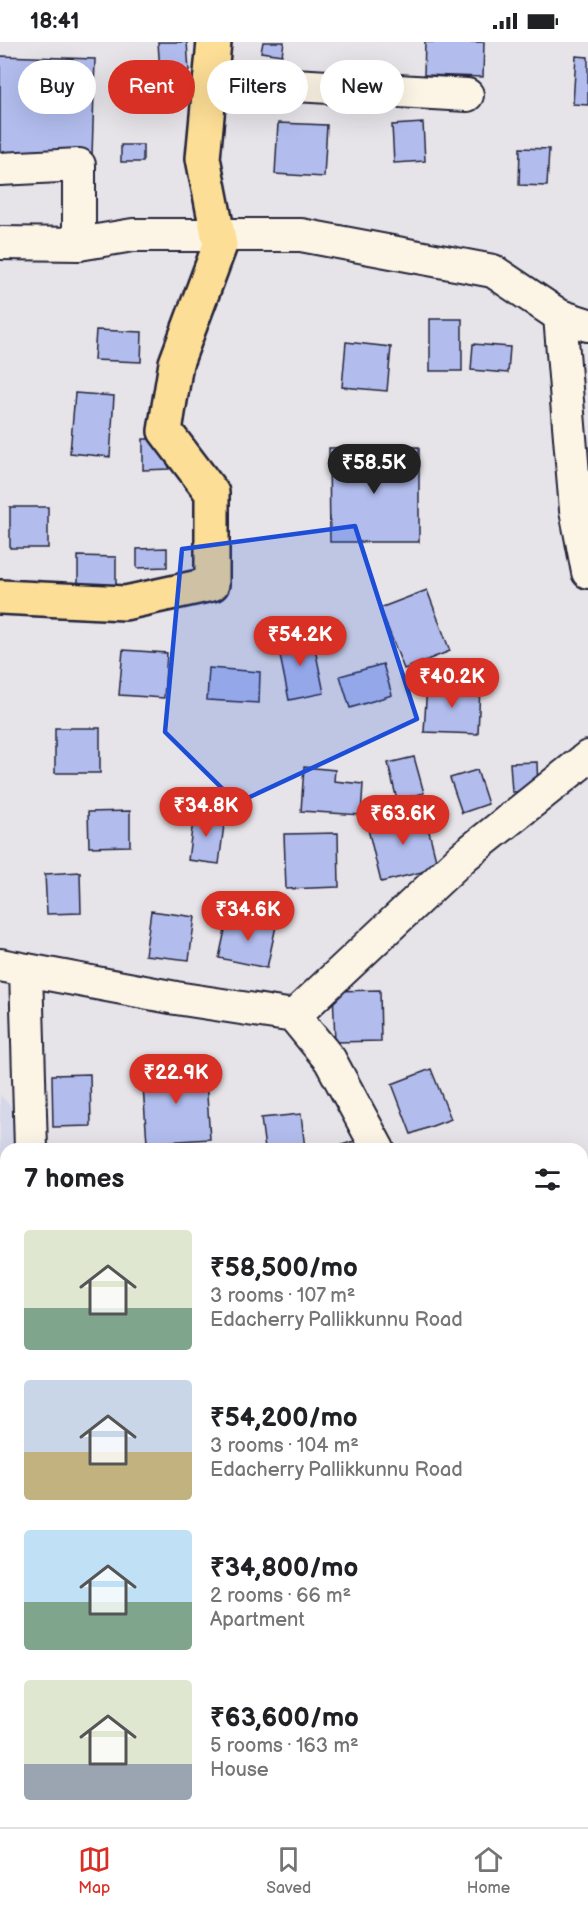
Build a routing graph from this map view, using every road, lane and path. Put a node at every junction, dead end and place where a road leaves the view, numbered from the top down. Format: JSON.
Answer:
{"nodes":[{"id":1,"x":214,"y":42,"type":"edge"},
{"id":2,"x":212,"y":60,"type":"edge"},
{"id":3,"x":308,"y":86,"type":"edge"},
{"id":4,"x":467,"y":95,"type":"dead end"},
{"id":5,"x":207,"y":113,"type":"edge"},
{"id":6,"x":0,"y":169,"type":"edge"},
{"id":7,"x":218,"y":235,"type":"junction"},
{"id":8,"x":0,"y":243,"type":"edge"},
{"id":9,"x":79,"y":244,"type":"junction"},
{"id":10,"x":574,"y":320,"type":"edge"},
{"id":11,"x":588,"y":572,"type":"edge"},
{"id":12,"x":0,"y":597,"type":"edge"},
{"id":13,"x":588,"y":757,"type":"edge"},
{"id":14,"x":13,"y":968,"type":"edge"},
{"id":15,"x":294,"y":1016,"type":"junction"},
{"id":16,"x":30,"y":1143,"type":"edge"},
{"id":17,"x":375,"y":1143,"type":"edge"}],
"edges":[{"from":1,"to":2,"type":"main road"},
{"from":3,"to":4,"type":"street"},
{"from":5,"to":7,"type":"main road"},
{"from":6,"to":9,"type":"street"},
{"from":7,"to":9,"type":"street"},
{"from":7,"to":10,"type":"street"},
{"from":7,"to":12,"type":"main road"},
{"from":8,"to":9,"type":"street"},
{"from":10,"to":11,"type":"street"},
{"from":13,"to":15,"type":"street"},
{"from":14,"to":15,"type":"street"},
{"from":14,"to":16,"type":"street"},
{"from":15,"to":17,"type":"street"}]}
